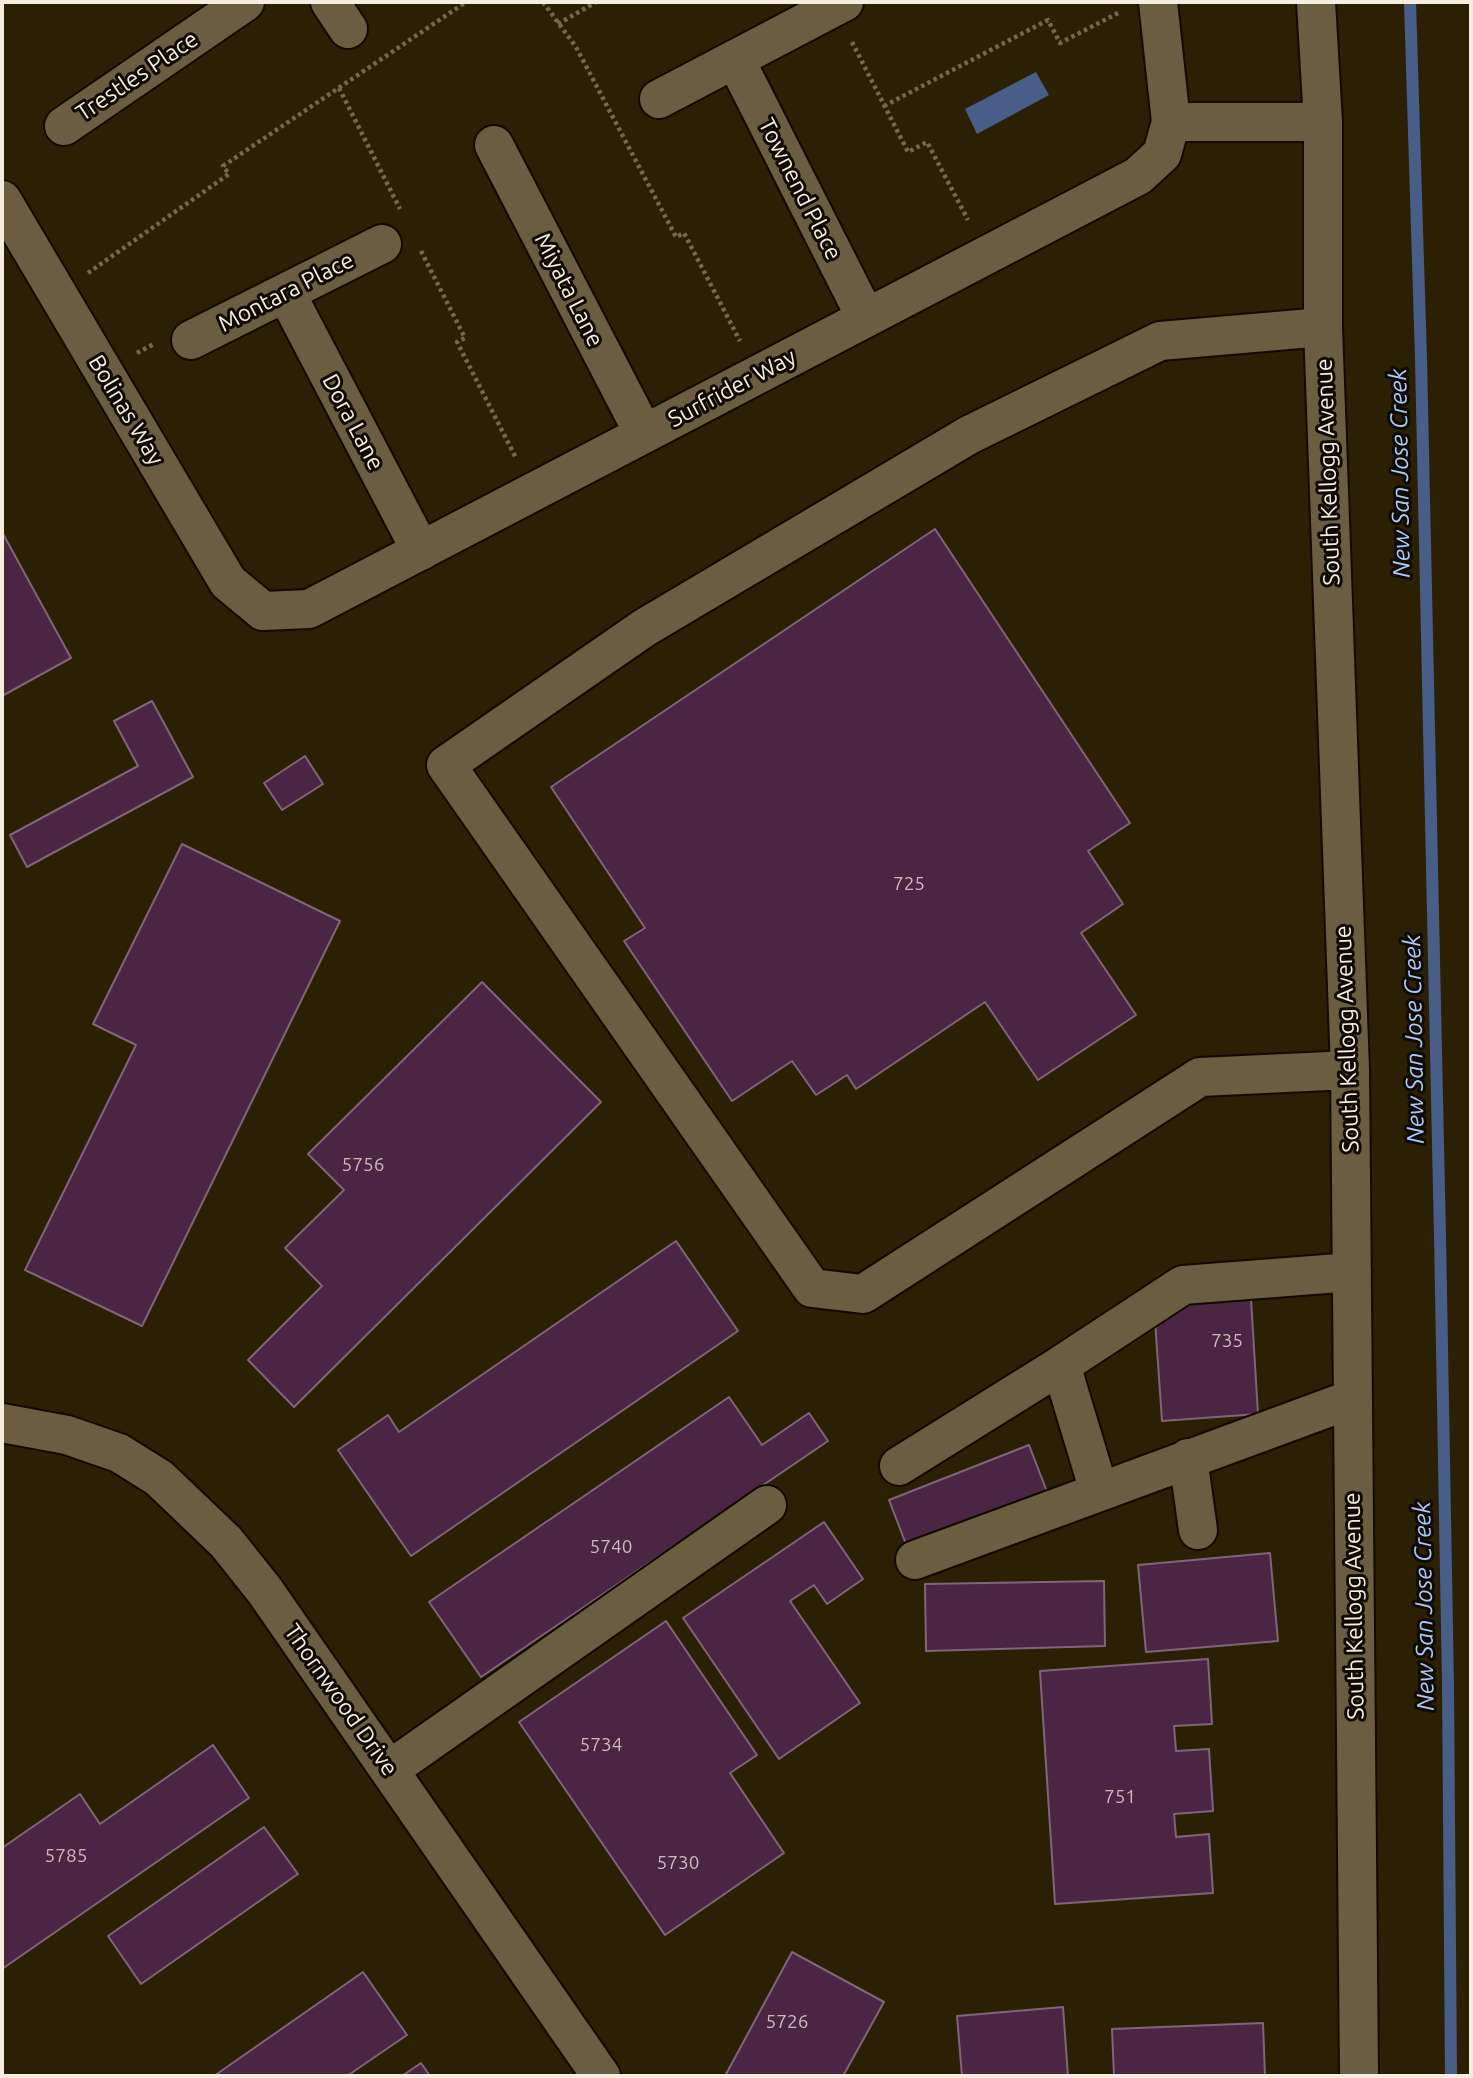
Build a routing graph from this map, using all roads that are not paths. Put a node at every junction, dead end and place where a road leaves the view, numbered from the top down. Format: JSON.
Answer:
{"nodes":[{"id":1,"x":245,"y":2,"type":"edge"},
{"id":2,"x":1316,"y":2,"type":"edge"},
{"id":3,"x":839,"y":4,"type":"edge"},
{"id":4,"x":1143,"y":5,"type":"edge"},
{"id":5,"x":735,"y":59,"type":"junction"},
{"id":6,"x":660,"y":99,"type":"dead end"},
{"id":7,"x":1171,"y":122,"type":"junction"},
{"id":8,"x":1323,"y":122,"type":"junction"},
{"id":9,"x":64,"y":126,"type":"dead end"},
{"id":10,"x":494,"y":145,"type":"dead end"},
{"id":11,"x":2,"y":200,"type":"edge"},
{"id":12,"x":401,"y":234,"type":"road end"},
{"id":13,"x":286,"y":293,"type":"junction"},
{"id":14,"x":866,"y":318,"type":"junction"},
{"id":15,"x":1323,"y":327,"type":"junction"},
{"id":16,"x":191,"y":340,"type":"dead end"},
{"id":17,"x":644,"y":434,"type":"junction"},
{"id":18,"x":421,"y":551,"type":"junction"},
{"id":19,"x":262,"y":611,"type":"joint"},
{"id":20,"x":1350,"y":1070,"type":"junction"},
{"id":21,"x":1352,"y":1272,"type":"junction"},
{"id":22,"x":1061,"y":1365,"type":"junction"},
{"id":23,"x":1352,"y":1399,"type":"junction"},
{"id":24,"x":2,"y":1423,"type":"edge"},
{"id":25,"x":1188,"y":1458,"type":"junction"},
{"id":26,"x":899,"y":1466,"type":"dead end"},
{"id":27,"x":1099,"y":1490,"type":"junction"},
{"id":28,"x":767,"y":1505,"type":"dead end"},
{"id":29,"x":1198,"y":1530,"type":"dead end"},
{"id":30,"x":915,"y":1560,"type":"dead end"},
{"id":31,"x":389,"y":1770,"type":"junction"},
{"id":32,"x":601,"y":2076,"type":"edge"},
{"id":33,"x":1359,"y":2076,"type":"edge"}],
"edges":[{"from":1,"to":9,"type":"street","name":"Trestles Place"},
{"from":2,"to":8,"type":"street","name":"South Kellogg Avenue"},
{"from":3,"to":5,"type":"street"},
{"from":4,"to":7,"type":"street"},
{"from":5,"to":6,"type":"street"},
{"from":5,"to":14,"type":"street","name":"Townend Place"},
{"from":7,"to":8,"type":"street"},
{"from":7,"to":14,"type":"street","name":"Surfrider Way"},
{"from":8,"to":15,"type":"street","name":"South Kellogg Avenue"},
{"from":10,"to":17,"type":"street","name":"Miyata Lane"},
{"from":11,"to":19,"type":"street","name":"Bolinas Way"},
{"from":12,"to":13,"type":"street","name":"Montara Place"},
{"from":13,"to":16,"type":"street","name":"Montara Place"},
{"from":13,"to":18,"type":"street","name":"Dora Lane"},
{"from":14,"to":17,"type":"street","name":"Surfrider Way"},
{"from":15,"to":20,"type":"street","name":"South Kellogg Avenue"},
{"from":15,"to":20,"type":"street"},
{"from":17,"to":18,"type":"street","name":"Surfrider Way"},
{"from":18,"to":19,"type":"street","name":"Surfrider Way"},
{"from":20,"to":21,"type":"street","name":"South Kellogg Avenue"},
{"from":21,"to":22,"type":"street"},
{"from":21,"to":23,"type":"street","name":"South Kellogg Avenue"},
{"from":22,"to":26,"type":"street"},
{"from":22,"to":27,"type":"street"},
{"from":23,"to":25,"type":"street"},
{"from":23,"to":33,"type":"street","name":"South Kellogg Avenue"},
{"from":24,"to":31,"type":"street","name":"Thornwood Drive"},
{"from":25,"to":27,"type":"street"},
{"from":25,"to":29,"type":"street"},
{"from":27,"to":30,"type":"street"},
{"from":28,"to":31,"type":"street"},
{"from":31,"to":32,"type":"street","name":"Thornwood Drive"}]}
